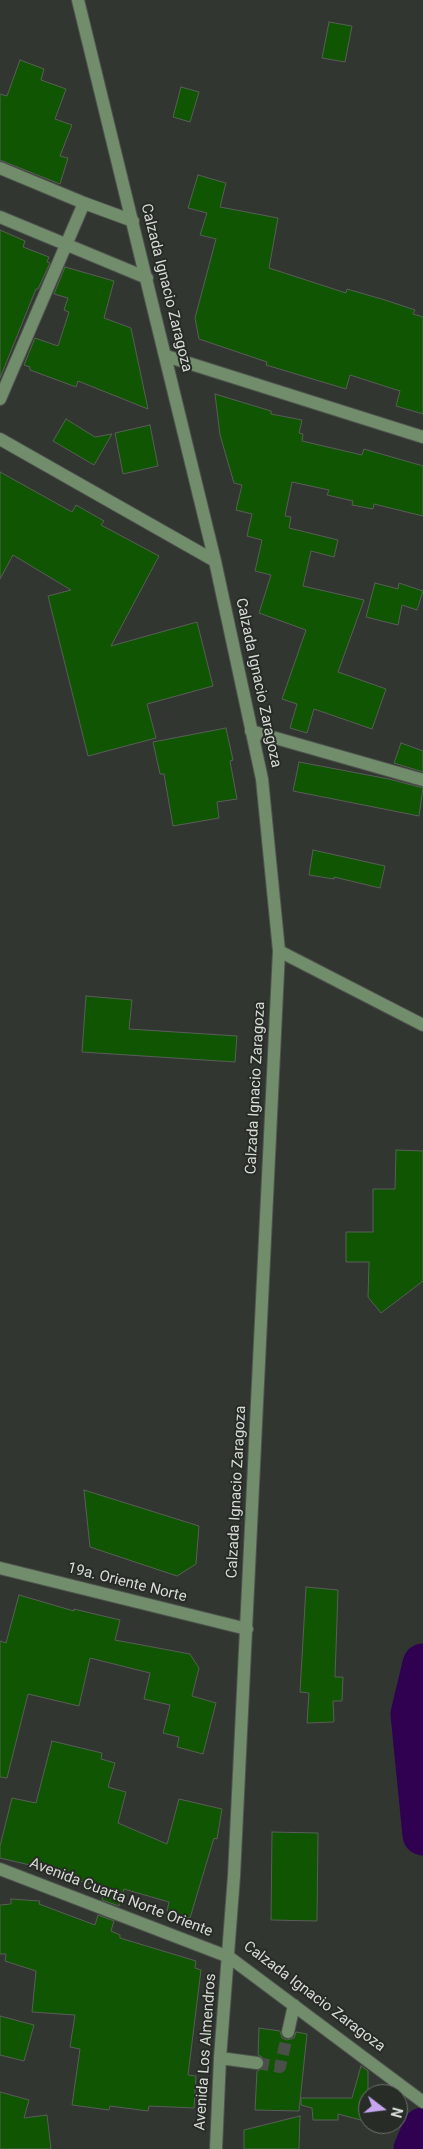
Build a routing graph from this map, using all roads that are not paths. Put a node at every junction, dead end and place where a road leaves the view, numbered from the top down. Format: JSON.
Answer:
{"nodes":[{"id":1,"x":78,"y":0,"type":"edge"},
{"id":2,"x":0,"y":168,"type":"edge"},
{"id":3,"x":84,"y":203,"type":"junction"},
{"id":4,"x":0,"y":216,"type":"edge"},
{"id":5,"x":133,"y":221,"type":"junction"},
{"id":6,"x":65,"y":245,"type":"junction"},
{"id":7,"x":147,"y":278,"type":"junction"},
{"id":8,"x":166,"y":356,"type":"junction"},
{"id":9,"x":0,"y":399,"type":"edge"},
{"id":10,"x":423,"y":437,"type":"edge"},
{"id":11,"x":0,"y":439,"type":"edge"},
{"id":12,"x":215,"y":560,"type":"junction"},
{"id":13,"x":251,"y":731,"type":"junction"},
{"id":14,"x":423,"y":780,"type":"edge"},
{"id":15,"x":279,"y":951,"type":"junction"},
{"id":16,"x":423,"y":1025,"type":"edge"},
{"id":17,"x":0,"y":1568,"type":"edge"},
{"id":18,"x":246,"y":1629,"type":"junction"},
{"id":19,"x":0,"y":1869,"type":"edge"},
{"id":20,"x":230,"y":1957,"type":"junction"},
{"id":21,"x":294,"y":2005,"type":"junction"},
{"id":22,"x":288,"y":2032,"type":"tunnel mouth"},
{"id":23,"x":220,"y":2058,"type":"junction"},
{"id":24,"x":257,"y":2063,"type":"tunnel mouth"},
{"id":25,"x":423,"y":2102,"type":"edge"},
{"id":26,"x":216,"y":2149,"type":"edge"}],
"edges":[{"from":1,"to":5,"type":"street","name":"Calzada Ignacio Zaragoza"},
{"from":2,"to":3,"type":"street"},
{"from":3,"to":5,"type":"street"},
{"from":3,"to":6,"type":"street"},
{"from":4,"to":6,"type":"street"},
{"from":5,"to":7,"type":"street","name":"Calzada Ignacio Zaragoza"},
{"from":6,"to":7,"type":"street"},
{"from":6,"to":9,"type":"street"},
{"from":7,"to":8,"type":"street","name":"Calzada Ignacio Zaragoza"},
{"from":8,"to":10,"type":"street"},
{"from":8,"to":12,"type":"street","name":"Calzada Ignacio Zaragoza"},
{"from":11,"to":12,"type":"street"},
{"from":12,"to":13,"type":"street","name":"Calzada Ignacio Zaragoza"},
{"from":13,"to":14,"type":"street"},
{"from":13,"to":15,"type":"street","name":"Calzada Ignacio Zaragoza"},
{"from":15,"to":16,"type":"street"},
{"from":15,"to":18,"type":"street","name":"Calzada Ignacio Zaragoza"},
{"from":17,"to":18,"type":"street","name":"19a. Oriente Norte"},
{"from":18,"to":20,"type":"street","name":"Calzada Ignacio Zaragoza"},
{"from":19,"to":20,"type":"street","name":"Avenida Cuarta Norte Oriente"},
{"from":20,"to":21,"type":"street","name":"Calzada Ignacio Zaragoza"},
{"from":20,"to":23,"type":"street","name":"Avenida Los Almendros"},
{"from":21,"to":22,"type":"street"},
{"from":21,"to":25,"type":"street","name":"Calzada Ignacio Zaragoza"},
{"from":23,"to":24,"type":"street"},
{"from":23,"to":26,"type":"street","name":"Avenida Los Almendros"}]}
